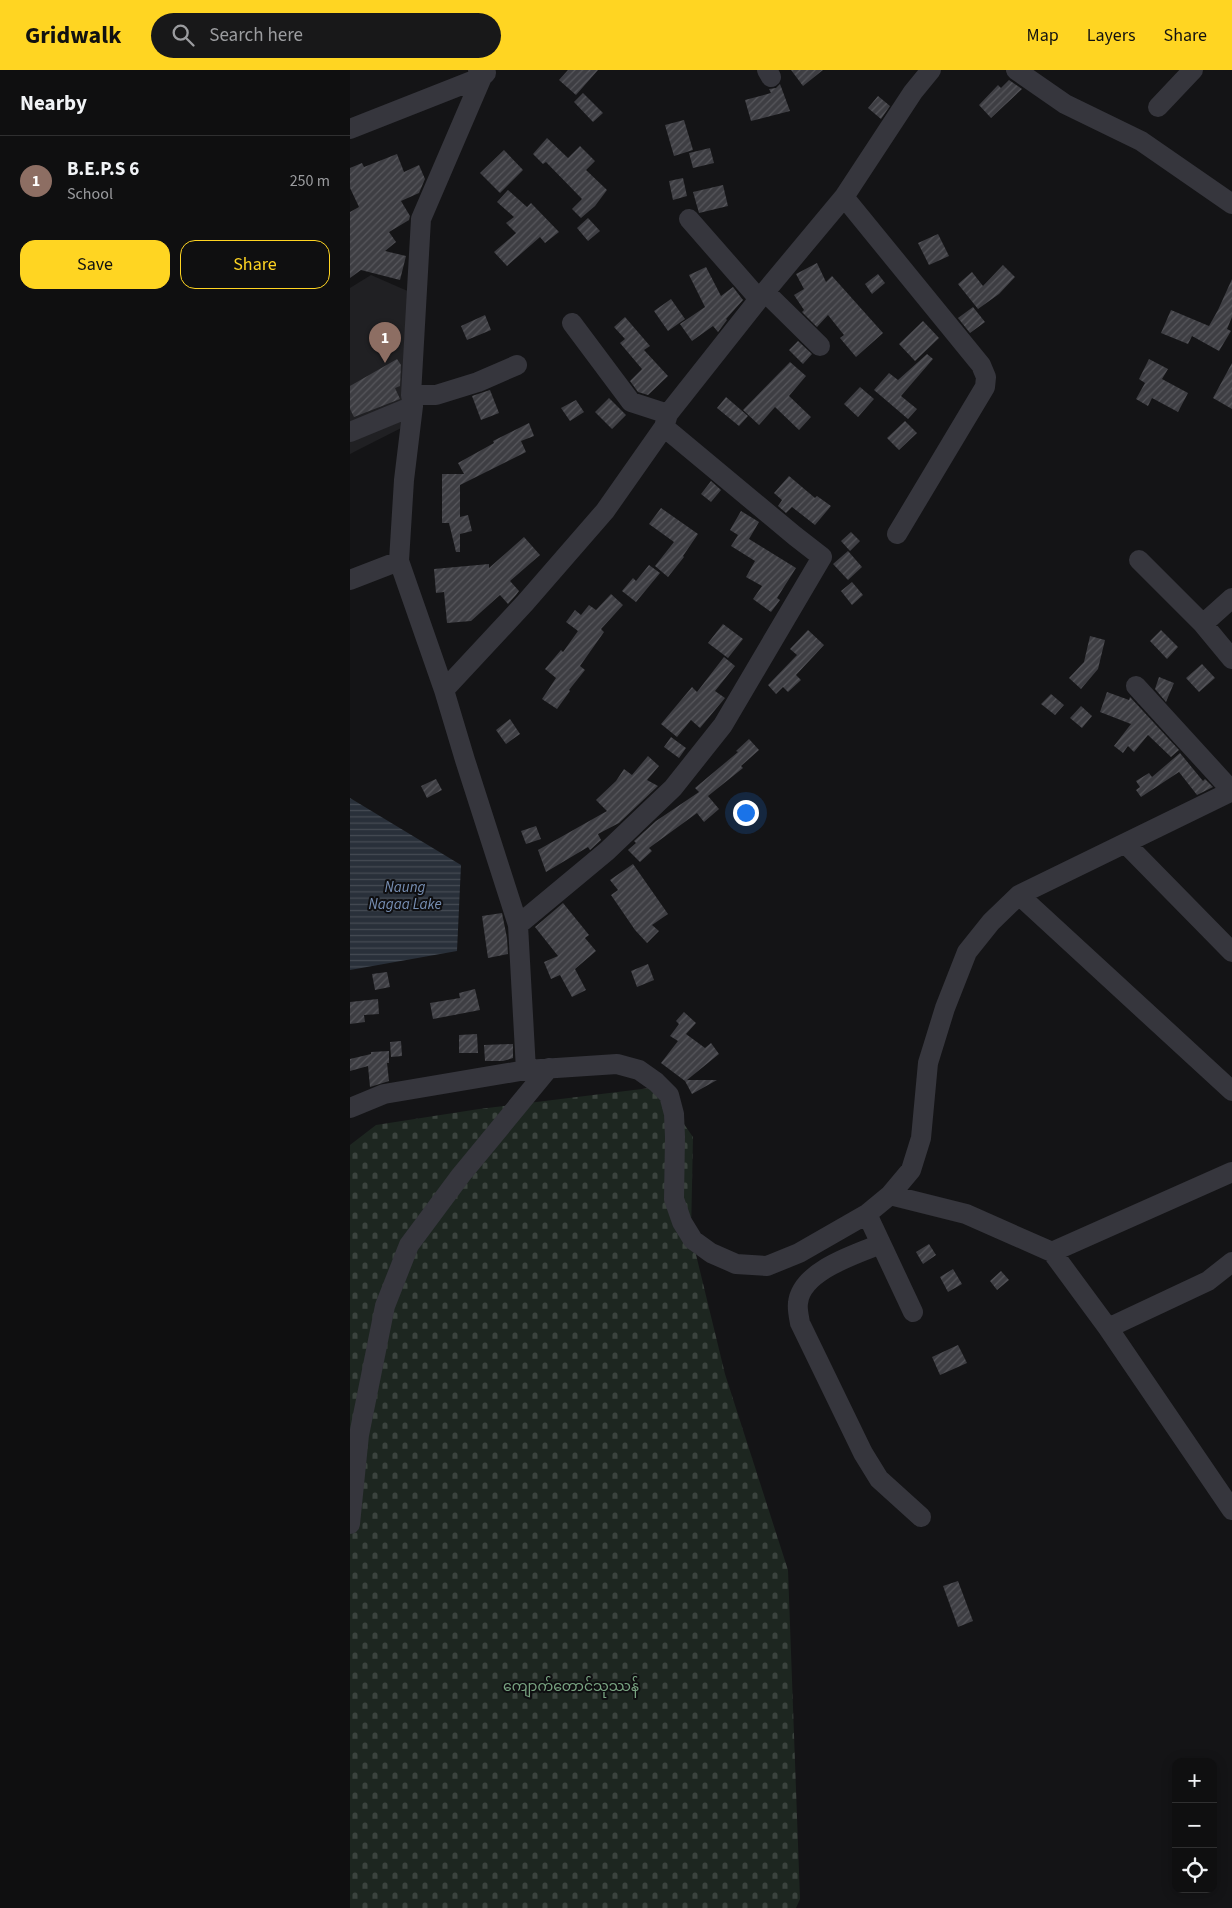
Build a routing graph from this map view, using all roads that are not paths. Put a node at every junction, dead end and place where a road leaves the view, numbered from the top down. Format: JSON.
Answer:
{"nodes":[{"id":1,"x":930,"y":70,"type":"edge"},
{"id":2,"x":1016,"y":70,"type":"edge"},
{"id":3,"x":1192,"y":70,"type":"edge"},
{"id":4,"x":483,"y":72,"type":"edge"},
{"id":5,"x":1158,"y":106,"type":"dead end"},
{"id":6,"x":350,"y":129,"type":"edge"},
{"id":7,"x":844,"y":197,"type":"junction"},
{"id":8,"x":1232,"y":204,"type":"edge"},
{"id":9,"x":689,"y":220,"type":"dead end"},
{"id":10,"x":762,"y":296,"type":"junction"},
{"id":11,"x":572,"y":323,"type":"dead end"},
{"id":12,"x":820,"y":346,"type":"dead end"},
{"id":13,"x":517,"y":364,"type":"dead end"},
{"id":14,"x":412,"y":401,"type":"junction"},
{"id":15,"x":666,"y":420,"type":"junction"},
{"id":16,"x":350,"y":432,"type":"edge"},
{"id":17,"x":897,"y":534,"type":"dead end"},
{"id":18,"x":1138,"y":560,"type":"dead end"},
{"id":19,"x":399,"y":561,"type":"junction"},
{"id":20,"x":350,"y":580,"type":"edge"},
{"id":21,"x":1232,"y":598,"type":"edge"},
{"id":22,"x":1203,"y":624,"type":"junction"},
{"id":23,"x":1232,"y":659,"type":"edge"},
{"id":24,"x":1136,"y":686,"type":"dead end"},
{"id":25,"x":444,"y":690,"type":"junction"},
{"id":26,"x":1232,"y":791,"type":"edge"},
{"id":27,"x":1126,"y":844,"type":"junction"},
{"id":28,"x":1019,"y":895,"type":"junction"},
{"id":29,"x":518,"y":925,"type":"junction"},
{"id":30,"x":1232,"y":952,"type":"edge"},
{"id":31,"x":549,"y":1068,"type":"junction"},
{"id":32,"x":526,"y":1070,"type":"junction"},
{"id":33,"x":1232,"y":1091,"type":"edge"},
{"id":34,"x":350,"y":1108,"type":"edge"},
{"id":35,"x":1232,"y":1172,"type":"edge"},
{"id":36,"x":890,"y":1195,"type":"junction"},
{"id":37,"x":867,"y":1214,"type":"junction"},
{"id":38,"x":881,"y":1244,"type":"junction"},
{"id":39,"x":1052,"y":1252,"type":"junction"},
{"id":40,"x":1232,"y":1262,"type":"edge"},
{"id":41,"x":913,"y":1312,"type":"dead end"},
{"id":42,"x":1108,"y":1328,"type":"junction"},
{"id":43,"x":1232,"y":1510,"type":"edge"},
{"id":44,"x":922,"y":1517,"type":"dead end"},
{"id":45,"x":350,"y":1524,"type":"edge"}],
"edges":[{"from":1,"to":7,"type":"street"},
{"from":2,"to":8,"type":"street"},
{"from":3,"to":5,"type":"street"},
{"from":4,"to":6,"type":"street"},
{"from":4,"to":14,"type":"street"},
{"from":7,"to":10,"type":"street"},
{"from":7,"to":17,"type":"street"},
{"from":9,"to":10,"type":"street"},
{"from":10,"to":12,"type":"street"},
{"from":10,"to":15,"type":"street"},
{"from":11,"to":15,"type":"street"},
{"from":13,"to":14,"type":"street"},
{"from":14,"to":16,"type":"street"},
{"from":14,"to":19,"type":"street"},
{"from":15,"to":25,"type":"street"},
{"from":15,"to":29,"type":"street"},
{"from":18,"to":22,"type":"street"},
{"from":19,"to":20,"type":"street"},
{"from":19,"to":25,"type":"street"},
{"from":21,"to":22,"type":"street"},
{"from":22,"to":23,"type":"street"},
{"from":24,"to":26,"type":"street"},
{"from":25,"to":29,"type":"street"},
{"from":26,"to":27,"type":"street"},
{"from":27,"to":28,"type":"street"},
{"from":27,"to":30,"type":"street"},
{"from":28,"to":33,"type":"street"},
{"from":28,"to":36,"type":"street"},
{"from":29,"to":32,"type":"street"},
{"from":31,"to":32,"type":"street"},
{"from":31,"to":37,"type":"street"},
{"from":31,"to":45,"type":"street"},
{"from":32,"to":34,"type":"street"},
{"from":35,"to":39,"type":"street"},
{"from":36,"to":37,"type":"street"},
{"from":36,"to":39,"type":"street"},
{"from":37,"to":38,"type":"street"},
{"from":38,"to":41,"type":"street"},
{"from":38,"to":44,"type":"street"},
{"from":39,"to":42,"type":"street"},
{"from":40,"to":42,"type":"street"},
{"from":42,"to":43,"type":"street"}]}
